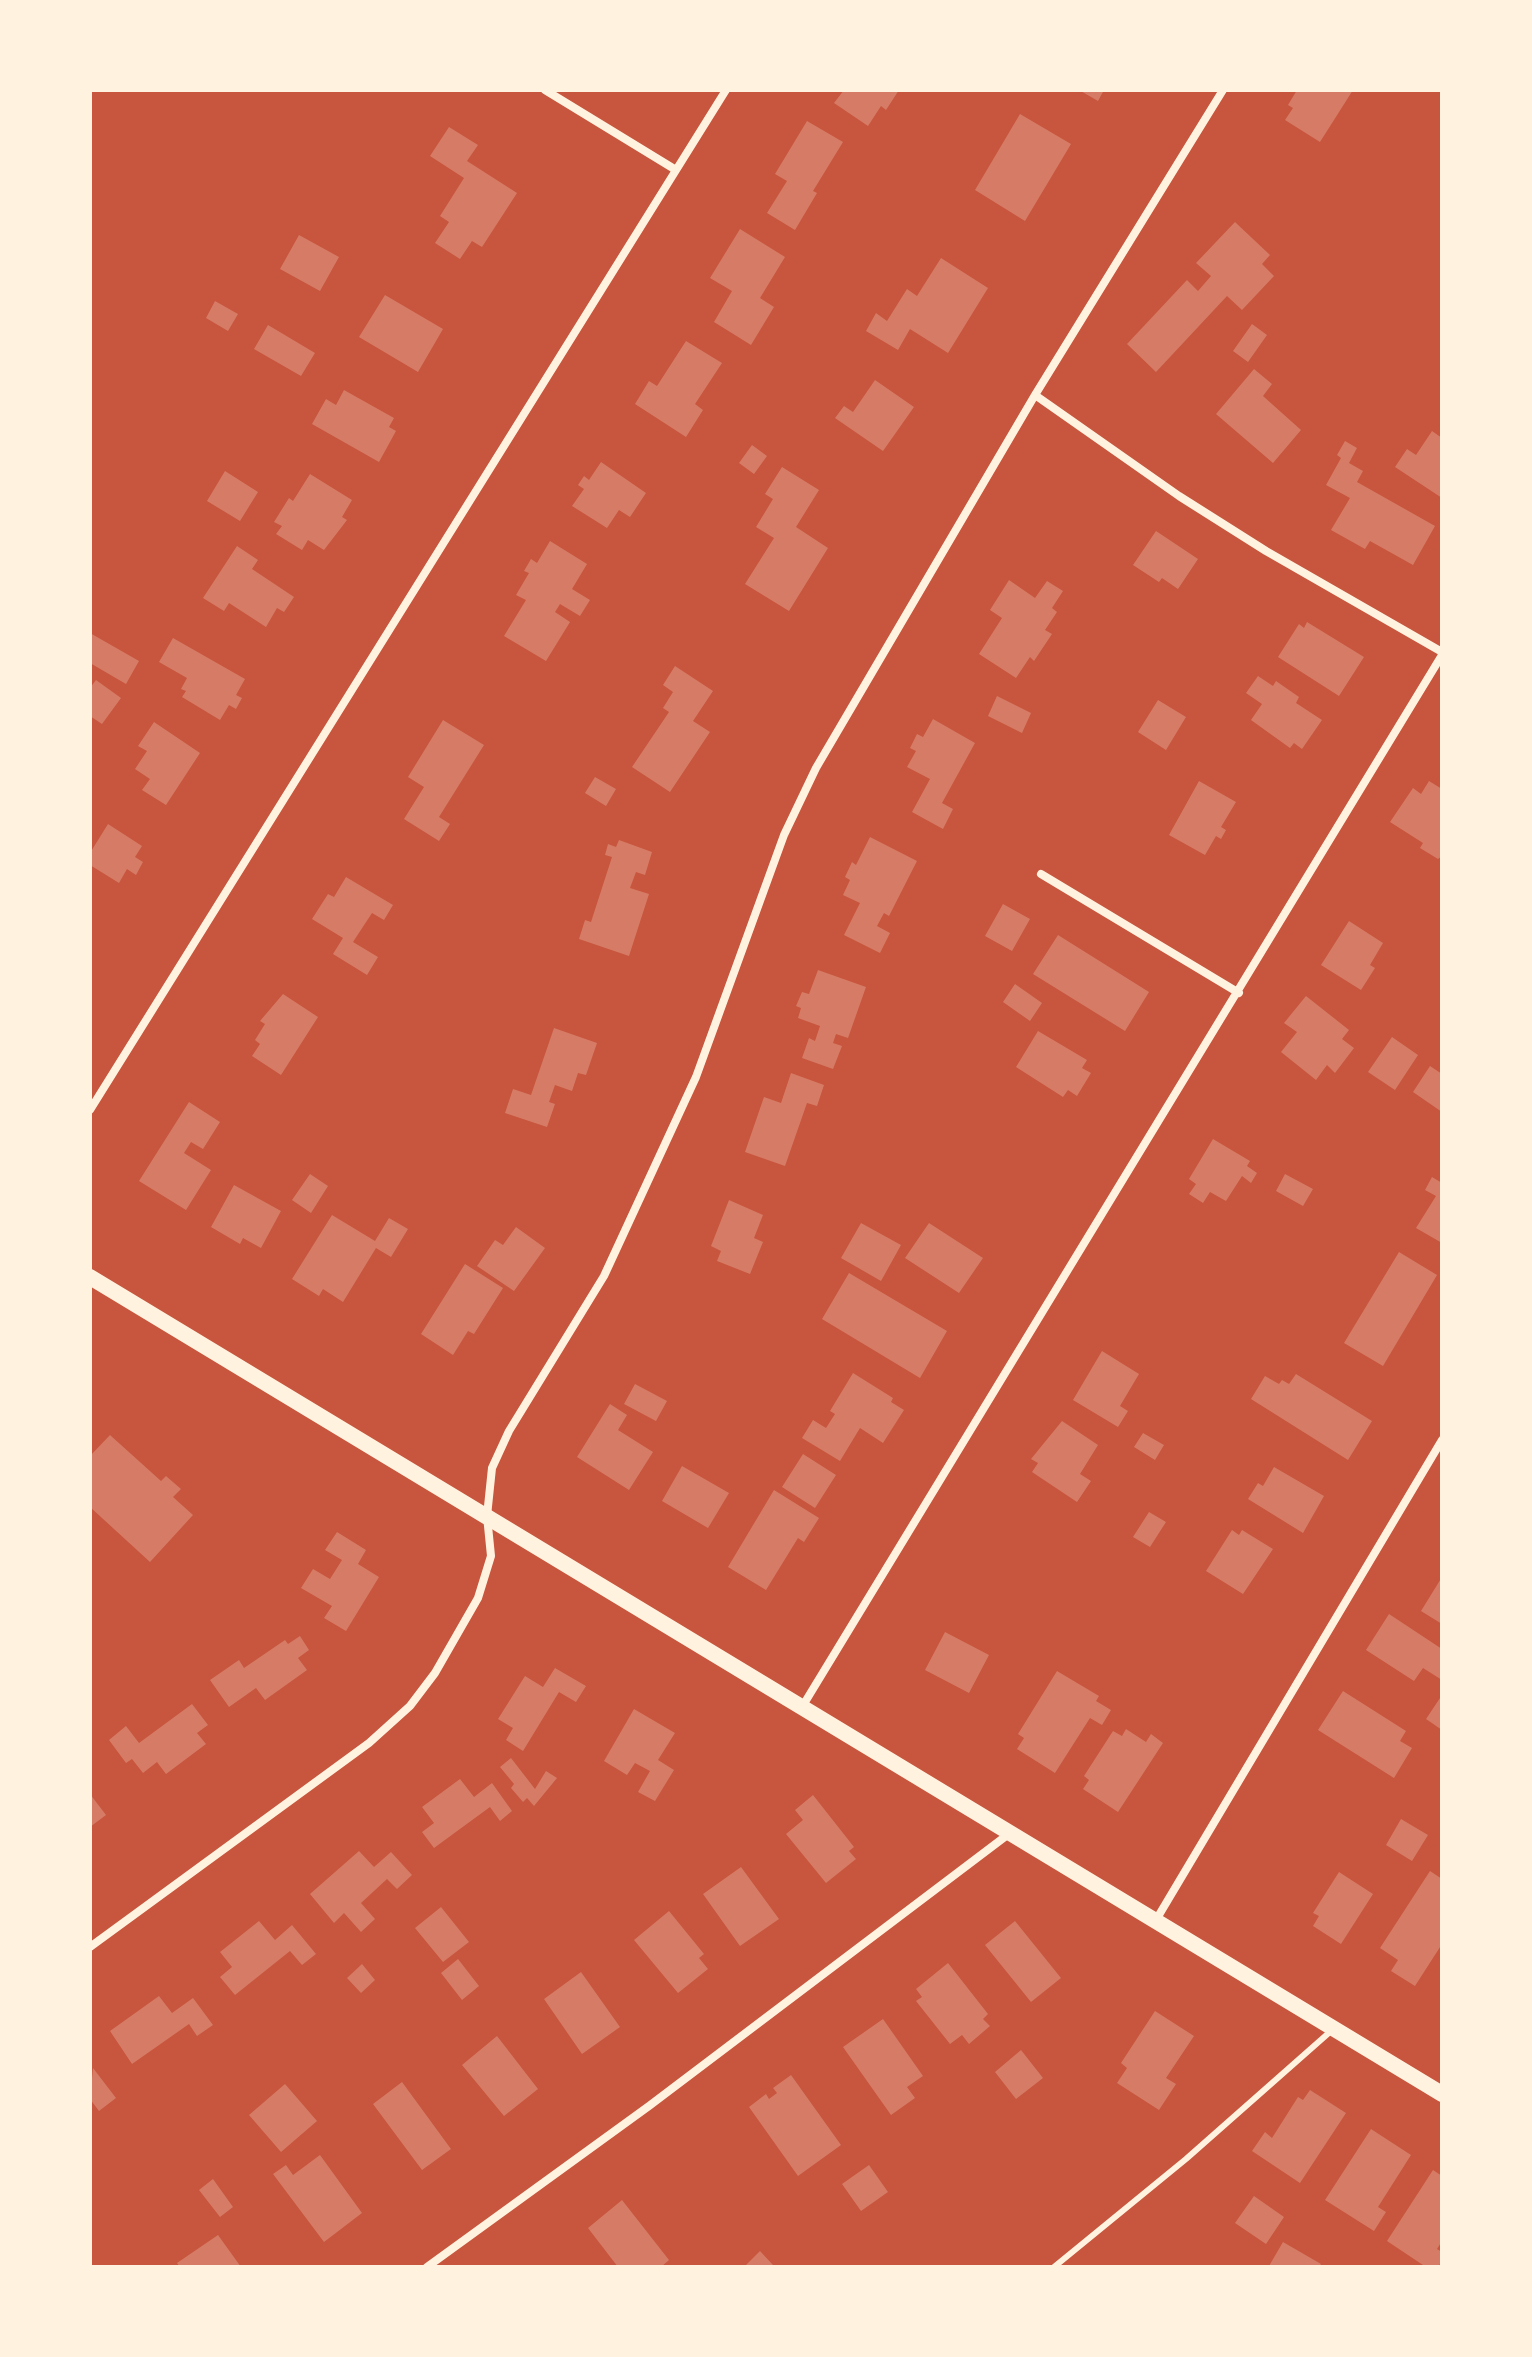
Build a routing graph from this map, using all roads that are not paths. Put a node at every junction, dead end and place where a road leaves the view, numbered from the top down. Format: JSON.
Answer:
{"nodes":[{"id":1,"x":545,"y":90,"type":"edge"},
{"id":2,"x":726,"y":90,"type":"edge"},
{"id":3,"x":1223,"y":90,"type":"edge"},
{"id":4,"x":676,"y":170,"type":"junction"},
{"id":5,"x":1035,"y":395,"type":"junction"},
{"id":6,"x":1442,"y":654,"type":"edge"},
{"id":7,"x":1041,"y":874,"type":"dead end"},
{"id":8,"x":1239,"y":993,"type":"junction"},
{"id":9,"x":90,"y":1110,"type":"edge"},
{"id":10,"x":90,"y":1277,"type":"edge"},
{"id":11,"x":1442,"y":1440,"type":"edge"},
{"id":12,"x":487,"y":1516,"type":"junction"},
{"id":13,"x":802,"y":1708,"type":"junction"},
{"id":14,"x":1010,"y":1833,"type":"junction"},
{"id":15,"x":1156,"y":1920,"type":"junction"},
{"id":16,"x":90,"y":1947,"type":"edge"},
{"id":17,"x":1334,"y":2028,"type":"junction"},
{"id":18,"x":1442,"y":2094,"type":"edge"},
{"id":19,"x":427,"y":2267,"type":"edge"},
{"id":20,"x":1054,"y":2267,"type":"edge"}],
"edges":[{"from":1,"to":4,"type":"street"},
{"from":2,"to":4,"type":"street"},
{"from":3,"to":5,"type":"street"},
{"from":4,"to":9,"type":"street"},
{"from":5,"to":6,"type":"street"},
{"from":5,"to":12,"type":"street"},
{"from":6,"to":8,"type":"street"},
{"from":7,"to":8,"type":"street"},
{"from":8,"to":13,"type":"street"},
{"from":10,"to":12,"type":"main road"},
{"from":11,"to":15,"type":"street"},
{"from":12,"to":13,"type":"main road"},
{"from":12,"to":16,"type":"street"},
{"from":13,"to":14,"type":"main road"},
{"from":14,"to":15,"type":"main road"},
{"from":14,"to":19,"type":"street"},
{"from":15,"to":17,"type":"main road"},
{"from":17,"to":18,"type":"main road"},
{"from":17,"to":20,"type":"lane"}]}
